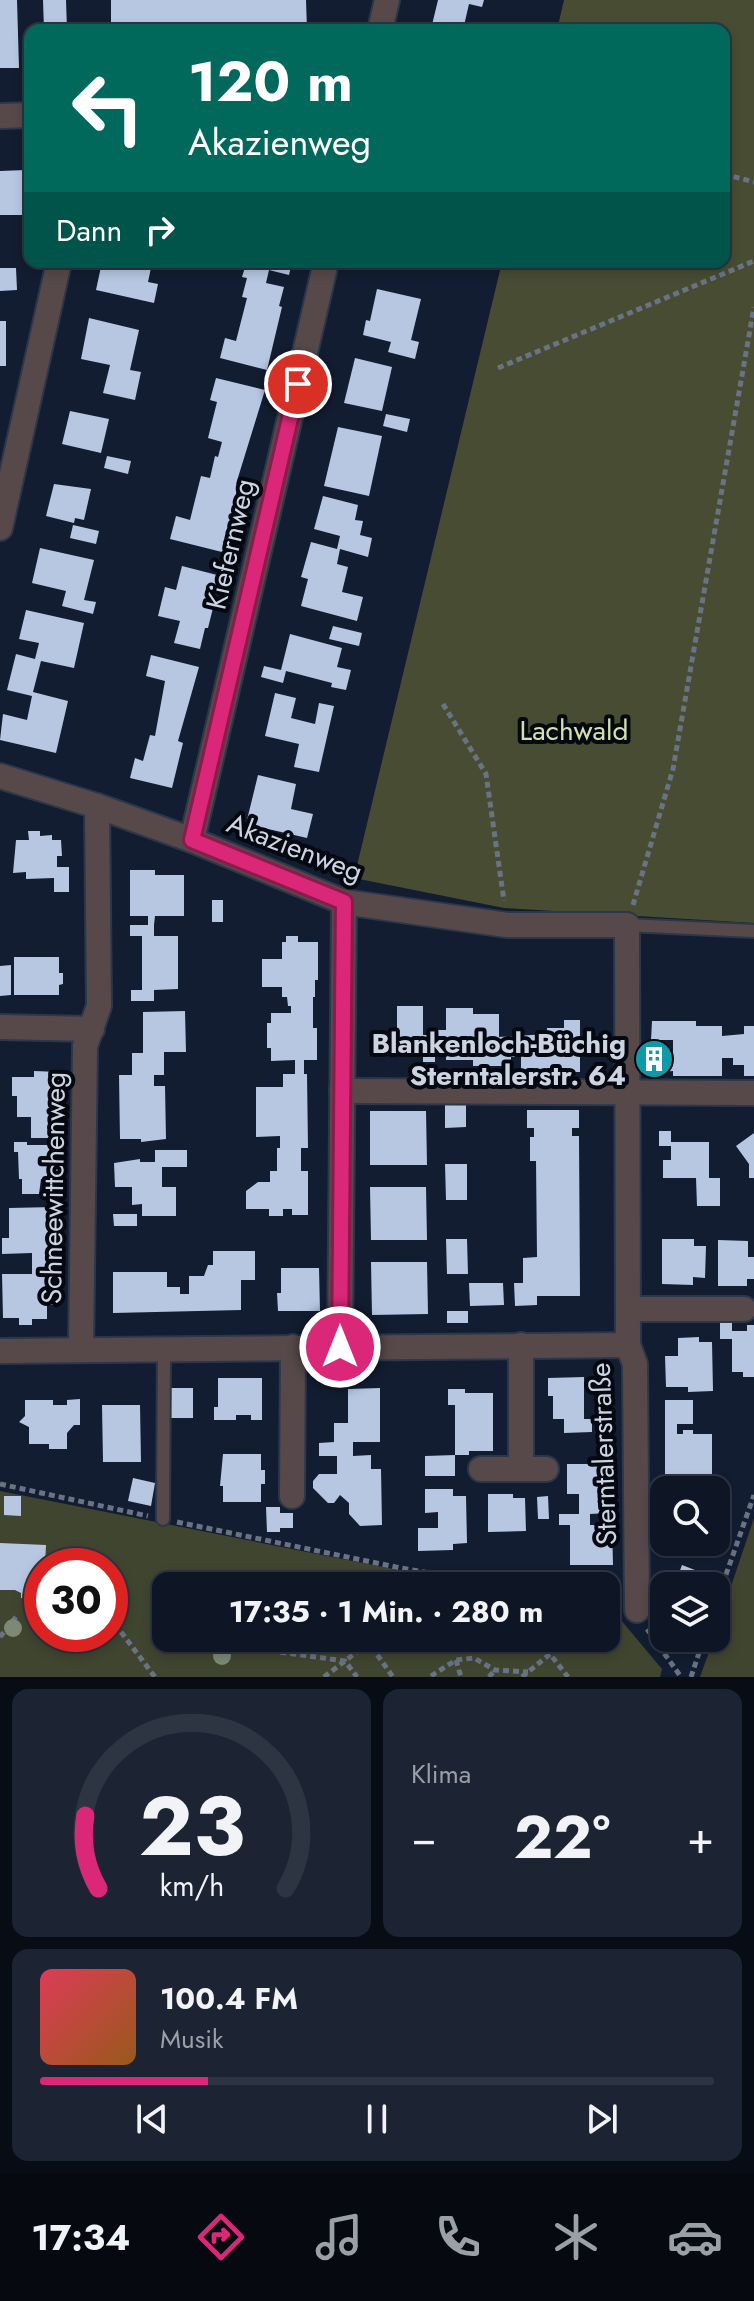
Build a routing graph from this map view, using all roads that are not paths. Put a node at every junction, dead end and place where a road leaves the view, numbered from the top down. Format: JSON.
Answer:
{"nodes":[{"id":1,"x":387,"y":0,"type":"edge"},
{"id":2,"x":381,"y":24,"type":"edge"},
{"id":3,"x":24,"y":115,"type":"edge"},
{"id":4,"x":0,"y":116,"type":"edge"},
{"id":5,"x":57,"y":268,"type":"edge"},
{"id":6,"x":325,"y":268,"type":"edge"},
{"id":7,"x":12,"y":414,"type":"edge"},
{"id":8,"x":0,"y":528,"type":"edge"},
{"id":9,"x":0,"y":776,"type":"edge"},
{"id":10,"x":97,"y":806,"type":"junction"},
{"id":11,"x":192,"y":840,"type":"junction"},
{"id":12,"x":344,"y":902,"type":"junction"},
{"id":13,"x":627,"y":925,"type":"junction"},
{"id":14,"x":754,"y":931,"type":"edge"},
{"id":15,"x":0,"y":1027,"type":"edge"},
{"id":16,"x":92,"y":1029,"type":"junction"},
{"id":17,"x":342,"y":1091,"type":"junction"},
{"id":18,"x":754,"y":1093,"type":"edge"},
{"id":19,"x":627,"y":1094,"type":"junction"},
{"id":20,"x":628,"y":1309,"type":"junction"},
{"id":21,"x":744,"y":1309,"type":"dead end"},
{"id":22,"x":521,"y":1345,"type":"junction"},
{"id":23,"x":628,"y":1345,"type":"junction"},
{"id":24,"x":293,"y":1347,"type":"junction"},
{"id":25,"x":340,"y":1347,"type":"junction"},
{"id":26,"x":164,"y":1348,"type":"junction"},
{"id":27,"x":81,"y":1349,"type":"junction"},
{"id":28,"x":0,"y":1351,"type":"edge"},
{"id":29,"x":481,"y":1469,"type":"dead end"},
{"id":30,"x":521,"y":1469,"type":"junction"},
{"id":31,"x":546,"y":1469,"type":"dead end"},
{"id":32,"x":292,"y":1496,"type":"dead end"},
{"id":33,"x":163,"y":1519,"type":"road end"},
{"id":34,"x":637,"y":1610,"type":"road end"}],
"edges":[{"from":1,"to":2,"type":"street"},
{"from":3,"to":4,"type":"street"},
{"from":5,"to":7,"type":"street"},
{"from":6,"to":11,"type":"street","name":"Kiefernweg"},
{"from":7,"to":8,"type":"street"},
{"from":9,"to":10,"type":"street","name":"Akazienweg"},
{"from":10,"to":11,"type":"street","name":"Akazienweg"},
{"from":10,"to":16,"type":"street","name":"Schneewittchenweg"},
{"from":11,"to":12,"type":"street","name":"Akazienweg"},
{"from":12,"to":13,"type":"street","name":"Akazienweg"},
{"from":12,"to":17,"type":"street"},
{"from":13,"to":14,"type":"lane"},
{"from":13,"to":19,"type":"street","name":"Sterntalerstraße"},
{"from":15,"to":16,"type":"street"},
{"from":16,"to":27,"type":"street","name":"Schneewittchenweg"},
{"from":17,"to":19,"type":"street"},
{"from":17,"to":25,"type":"street"},
{"from":18,"to":19,"type":"street"},
{"from":19,"to":20,"type":"street","name":"Sterntalerstraße"},
{"from":20,"to":21,"type":"street"},
{"from":20,"to":23,"type":"street","name":"Sterntalerstraße"},
{"from":22,"to":23,"type":"street","name":"Sterntalerstraße"},
{"from":22,"to":25,"type":"street","name":"Sterntalerstraße"},
{"from":22,"to":30,"type":"street"},
{"from":23,"to":34,"type":"street","name":"Sterntalerstraße"},
{"from":24,"to":25,"type":"street","name":"Sterntalerstraße"},
{"from":24,"to":26,"type":"street","name":"Sterntalerstraße"},
{"from":24,"to":32,"type":"street"},
{"from":26,"to":27,"type":"street","name":"Sterntalerstraße"},
{"from":26,"to":33,"type":"lane"},
{"from":27,"to":28,"type":"street","name":"Sterntalerstraße"},
{"from":29,"to":30,"type":"street","name":"Sterntalerstraße"},
{"from":30,"to":31,"type":"street","name":"Sterntalerstraße"}]}
